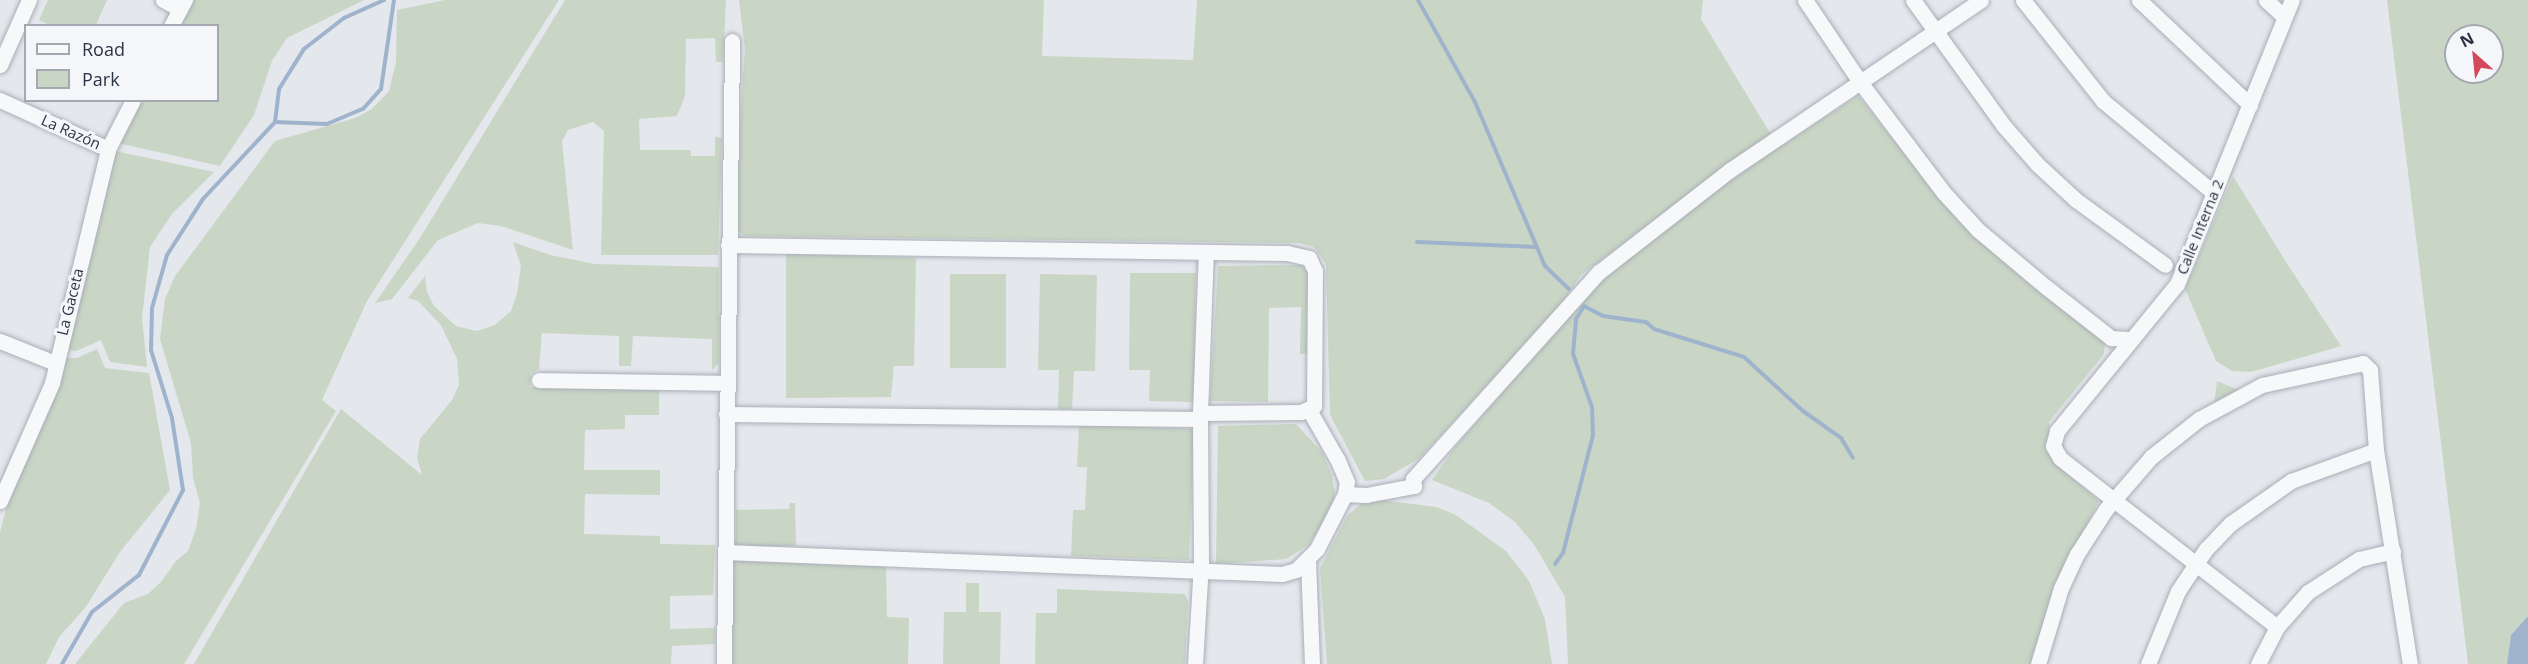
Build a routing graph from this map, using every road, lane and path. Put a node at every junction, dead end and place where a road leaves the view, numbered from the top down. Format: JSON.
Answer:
{"nodes":[{"id":1,"x":29,"y":0,"type":"edge"},
{"id":2,"x":163,"y":0,"type":"edge"},
{"id":3,"x":1805,"y":0,"type":"edge"},
{"id":4,"x":1913,"y":0,"type":"edge"},
{"id":5,"x":1981,"y":0,"type":"edge"},
{"id":6,"x":2023,"y":0,"type":"edge"},
{"id":7,"x":2139,"y":0,"type":"edge"},
{"id":8,"x":2266,"y":0,"type":"edge"},
{"id":9,"x":2292,"y":0,"type":"edge"},
{"id":10,"x":182,"y":5,"type":"edge"},
{"id":11,"x":2284,"y":17,"type":"junction"},
{"id":12,"x":172,"y":24,"type":"edge"},
{"id":13,"x":1934,"y":32,"type":"junction"},
{"id":14,"x":732,"y":41,"type":"dead end"},
{"id":15,"x":0,"y":65,"type":"edge"},
{"id":16,"x":1860,"y":82,"type":"junction"},
{"id":17,"x":0,"y":100,"type":"edge"},
{"id":18,"x":132,"y":102,"type":"edge"},
{"id":19,"x":2250,"y":105,"type":"junction"},
{"id":20,"x":108,"y":149,"type":"junction"},
{"id":21,"x":2214,"y":194,"type":"junction"},
{"id":22,"x":728,"y":245,"type":"junction"},
{"id":23,"x":1206,"y":253,"type":"junction"},
{"id":24,"x":2165,"y":265,"type":"dead end"},
{"id":25,"x":2129,"y":339,"type":"junction"},
{"id":26,"x":0,"y":341,"type":"edge"},
{"id":27,"x":55,"y":363,"type":"junction"},
{"id":28,"x":538,"y":380,"type":"dead end"},
{"id":29,"x":726,"y":383,"type":"junction"},
{"id":30,"x":1309,"y":410,"type":"junction"},
{"id":31,"x":726,"y":414,"type":"junction"},
{"id":32,"x":1200,"y":416,"type":"junction"},
{"id":33,"x":2376,"y":450,"type":"junction"},
{"id":34,"x":1345,"y":494,"type":"junction"},
{"id":35,"x":2112,"y":500,"type":"junction"},
{"id":36,"x":0,"y":501,"type":"edge"},
{"id":37,"x":2393,"y":551,"type":"junction"},
{"id":38,"x":725,"y":552,"type":"junction"},
{"id":39,"x":1308,"y":560,"type":"junction"},
{"id":40,"x":2195,"y":564,"type":"junction"},
{"id":41,"x":1200,"y":573,"type":"junction"},
{"id":42,"x":2277,"y":627,"type":"junction"},
{"id":43,"x":724,"y":664,"type":"edge"},
{"id":44,"x":1195,"y":664,"type":"edge"},
{"id":45,"x":1312,"y":664,"type":"edge"},
{"id":46,"x":2038,"y":664,"type":"edge"},
{"id":47,"x":2148,"y":664,"type":"edge"},
{"id":48,"x":2258,"y":664,"type":"edge"},
{"id":49,"x":2410,"y":664,"type":"edge"}],
"edges":[{"from":1,"to":15,"type":"street"},
{"from":2,"to":10,"type":"street"},
{"from":3,"to":16,"type":"street"},
{"from":4,"to":13,"type":"street"},
{"from":5,"to":13,"type":"street"},
{"from":6,"to":21,"type":"street"},
{"from":7,"to":19,"type":"street"},
{"from":8,"to":11,"type":"street"},
{"from":9,"to":11,"type":"street","name":"Calle Interna 2"},
{"from":10,"to":12,"type":"street"},
{"from":11,"to":19,"type":"street","name":"Calle Interna 2"},
{"from":13,"to":16,"type":"street"},
{"from":13,"to":24,"type":"street"},
{"from":14,"to":22,"type":"street"},
{"from":16,"to":25,"type":"street"},
{"from":16,"to":34,"type":"street"},
{"from":17,"to":20,"type":"street","name":"La Razón"},
{"from":18,"to":20,"type":"street","name":"La Gaceta"},
{"from":19,"to":21,"type":"street","name":"Calle Interna 2"},
{"from":20,"to":27,"type":"street","name":"La Gaceta"},
{"from":21,"to":25,"type":"street","name":"Calle Interna 2"},
{"from":22,"to":23,"type":"street"},
{"from":22,"to":29,"type":"street"},
{"from":23,"to":30,"type":"street"},
{"from":23,"to":32,"type":"street"},
{"from":25,"to":35,"type":"street","name":"Calle Interna 2"},
{"from":26,"to":27,"type":"street"},
{"from":27,"to":36,"type":"street","name":"La Gaceta"},
{"from":28,"to":29,"type":"street"},
{"from":29,"to":31,"type":"street"},
{"from":30,"to":32,"type":"street"},
{"from":30,"to":34,"type":"street"},
{"from":31,"to":32,"type":"street"},
{"from":31,"to":38,"type":"street"},
{"from":32,"to":41,"type":"street"},
{"from":33,"to":35,"type":"street"},
{"from":33,"to":37,"type":"street"},
{"from":33,"to":40,"type":"street"},
{"from":34,"to":39,"type":"street"},
{"from":35,"to":40,"type":"street"},
{"from":35,"to":46,"type":"street"},
{"from":37,"to":42,"type":"street"},
{"from":37,"to":49,"type":"street"},
{"from":38,"to":41,"type":"street"},
{"from":38,"to":43,"type":"street"},
{"from":39,"to":41,"type":"street"},
{"from":39,"to":45,"type":"street"},
{"from":40,"to":42,"type":"street"},
{"from":40,"to":47,"type":"street"},
{"from":41,"to":44,"type":"street"},
{"from":42,"to":48,"type":"street"}]}
